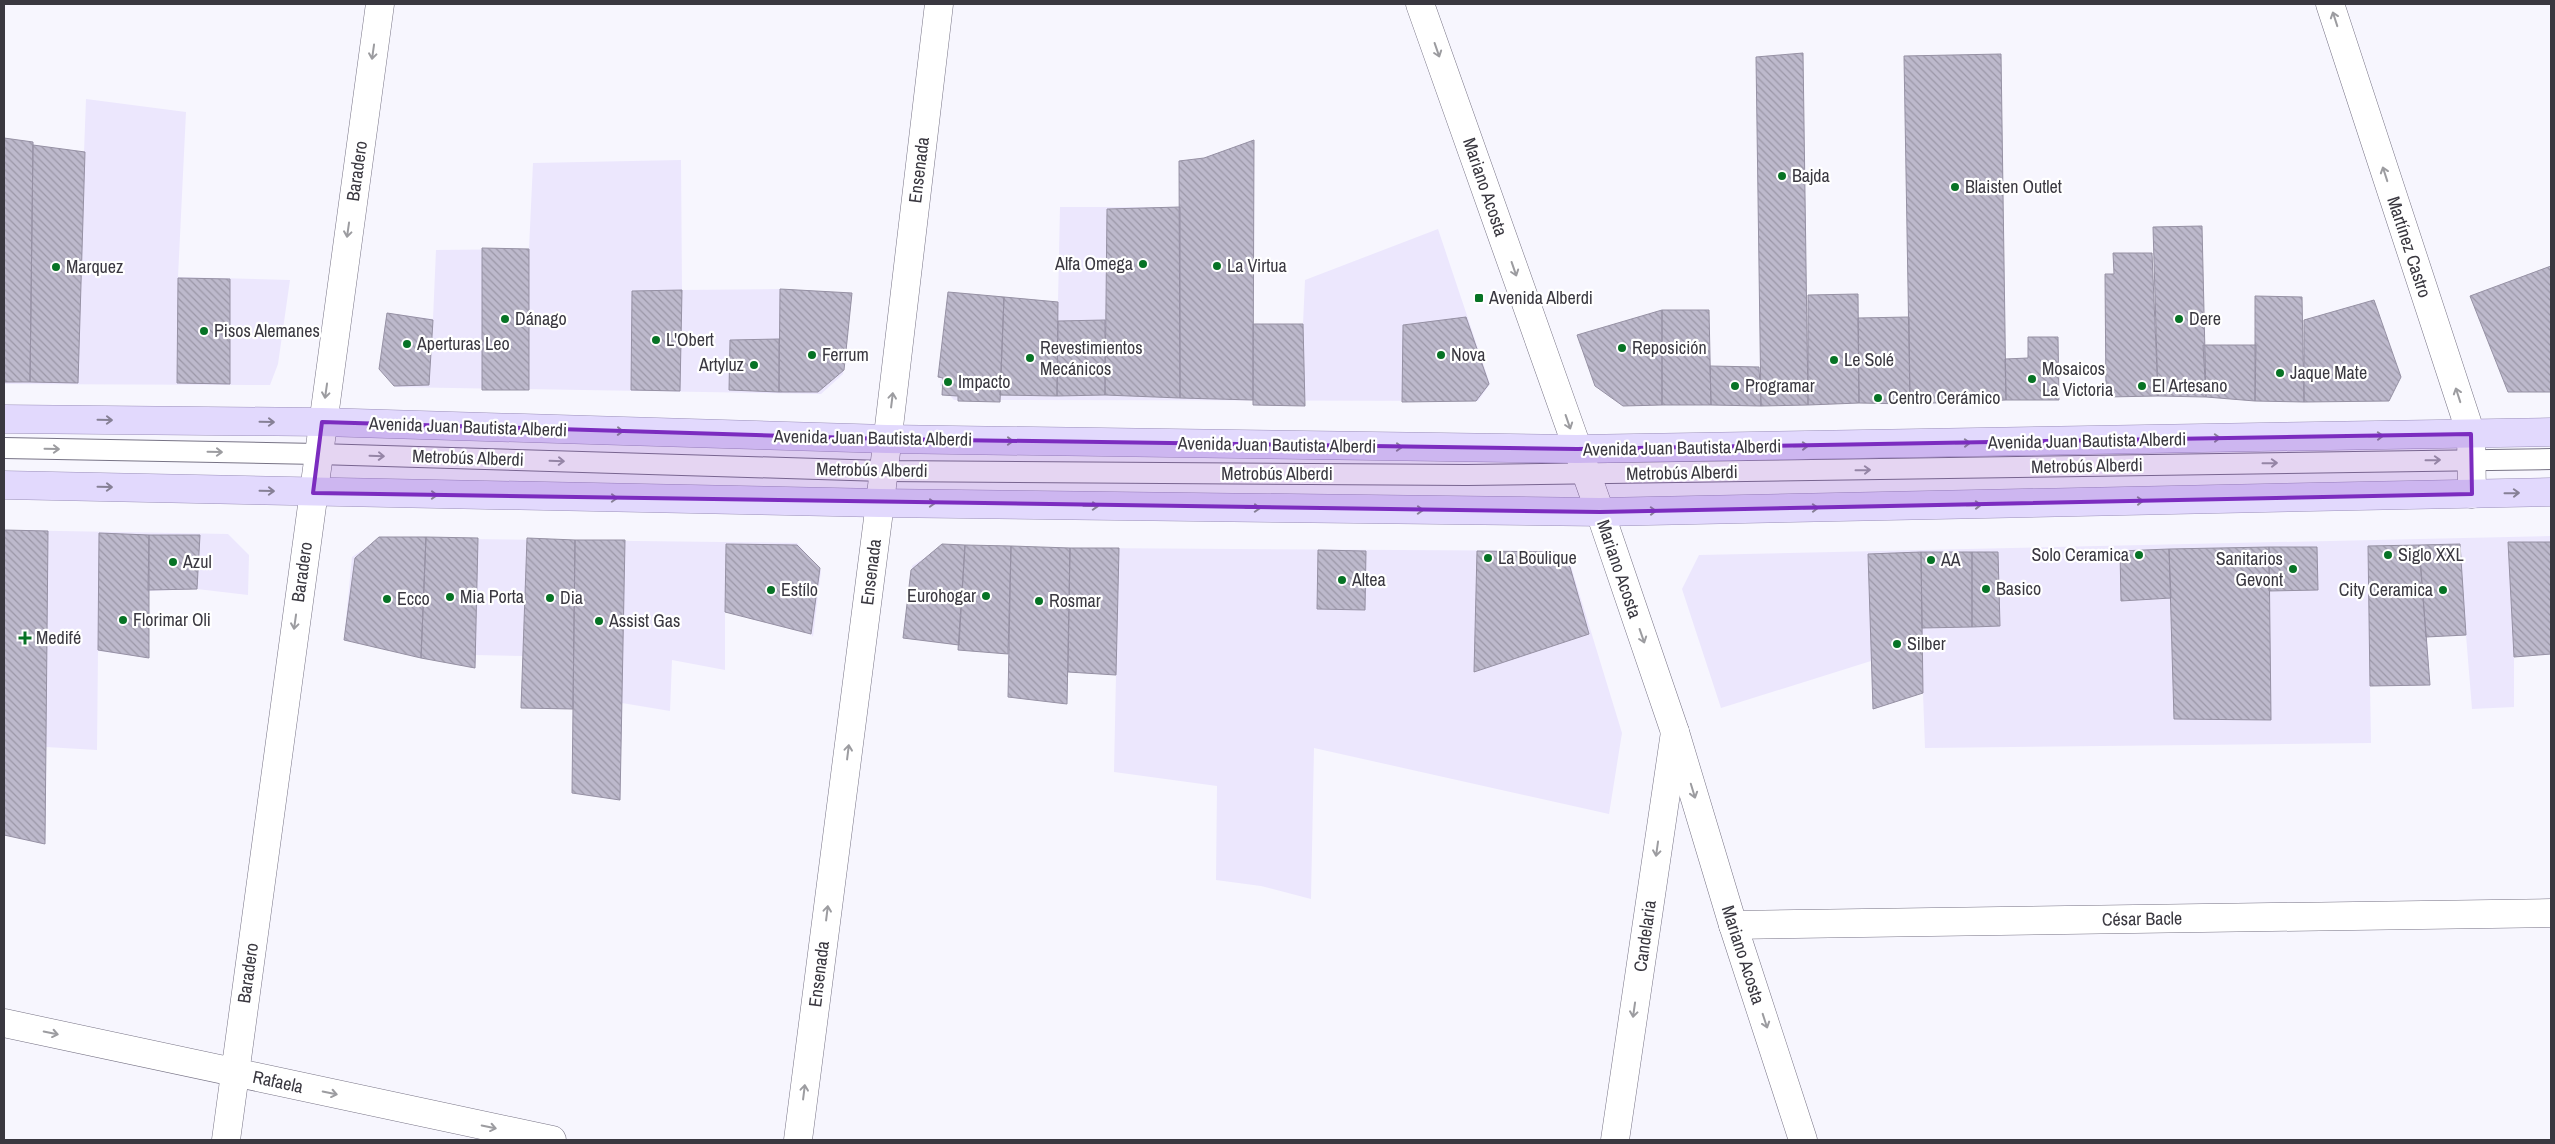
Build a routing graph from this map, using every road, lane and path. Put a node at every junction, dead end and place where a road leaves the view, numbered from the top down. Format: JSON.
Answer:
{"nodes":[{"id":1,"x":380,"y":4,"type":"edge"},
{"id":2,"x":939,"y":4,"type":"edge"},
{"id":3,"x":1420,"y":4,"type":"edge"},
{"id":4,"x":2330,"y":4,"type":"edge"},
{"id":5,"x":4,"y":419,"type":"edge"},
{"id":6,"x":322,"y":422,"type":"junction"},
{"id":7,"x":2551,"y":432,"type":"edge"},
{"id":8,"x":887,"y":439,"type":"junction"},
{"id":9,"x":2471,"y":447,"type":"junction"},
{"id":10,"x":4,"y":448,"type":"edge"},
{"id":11,"x":1577,"y":449,"type":"junction"},
{"id":12,"x":318,"y":454,"type":"junction"},
{"id":13,"x":2551,"y":459,"type":"edge"},
{"id":14,"x":884,"y":471,"type":"junction"},
{"id":15,"x":1586,"y":474,"type":"junction"},
{"id":16,"x":4,"y":485,"type":"edge"},
{"id":17,"x":2551,"y":492,"type":"edge"},
{"id":18,"x":312,"y":493,"type":"junction"},
{"id":19,"x":2472,"y":494,"type":"junction"},
{"id":20,"x":880,"y":503,"type":"junction"},
{"id":21,"x":1600,"y":512,"type":"junction"},
{"id":22,"x":1675,"y":732,"type":"junction"},
{"id":23,"x":2551,"y":913,"type":"edge"},
{"id":24,"x":1733,"y":925,"type":"junction"},
{"id":25,"x":4,"y":1023,"type":"edge"},
{"id":26,"x":235,"y":1072,"type":"junction"},
{"id":27,"x":226,"y":1140,"type":"edge"},
{"id":28,"x":552,"y":1140,"type":"edge"},
{"id":29,"x":798,"y":1140,"type":"edge"},
{"id":30,"x":1615,"y":1140,"type":"edge"},
{"id":31,"x":1803,"y":1140,"type":"edge"}],
"edges":[{"from":1,"to":6,"type":"street","name":"Baradero","one_way":true},
{"from":8,"to":2,"type":"street","name":"Ensenada","one_way":true},
{"from":3,"to":11,"type":"street","name":"Mariano Acosta","one_way":true},
{"from":9,"to":4,"type":"street","name":"Martínez Castro","one_way":true},
{"from":5,"to":6,"type":"main road","name":"Avenida Juan Bautista Alberdi","one_way":true},
{"from":6,"to":8,"type":"main road","name":"Avenida Juan Bautista Alberdi","one_way":true},
{"from":6,"to":12,"type":"street","name":"Baradero"},
{"from":7,"to":9,"type":"main road","name":"Avenida Juan Bautista Alberdi"},
{"from":8,"to":11,"type":"main road","name":"Avenida Juan Bautista Alberdi","one_way":true},
{"from":8,"to":14,"type":"street","name":"Ensenada"},
{"from":11,"to":9,"type":"main road","name":"Avenida Juan Bautista Alberdi","one_way":true},
{"from":9,"to":13,"type":"lane","name":"Metrobús Alberdi"},
{"from":15,"to":9,"type":"lane","name":"Metrobús Alberdi","one_way":true},
{"from":9,"to":19,"type":"street","name":"Martínez Castro"},
{"from":10,"to":12,"type":"lane","name":"Metrobús Alberdi","one_way":true},
{"from":11,"to":15,"type":"street","name":"Mariano Acosta"},
{"from":12,"to":14,"type":"lane","name":"Metrobús Alberdi","one_way":true},
{"from":12,"to":18,"type":"street","name":"Baradero"},
{"from":14,"to":15,"type":"lane","name":"Metrobús Alberdi"},
{"from":14,"to":20,"type":"street","name":"Ensenada"},
{"from":15,"to":21,"type":"street","name":"Mariano Acosta"},
{"from":16,"to":18,"type":"main road","one_way":true},
{"from":19,"to":17,"type":"main road","one_way":true},
{"from":18,"to":20,"type":"main road","one_way":true},
{"from":18,"to":26,"type":"street","name":"Baradero","one_way":true},
{"from":21,"to":19,"type":"main road","one_way":true},
{"from":20,"to":21,"type":"main road","one_way":true},
{"from":29,"to":20,"type":"street","name":"Ensenada","one_way":true},
{"from":21,"to":22,"type":"street","name":"Mariano Acosta","one_way":true},
{"from":22,"to":24,"type":"street","name":"Mariano Acosta","one_way":true},
{"from":22,"to":30,"type":"street","name":"Candelaria","one_way":true},
{"from":23,"to":24,"type":"street","name":"César Bacle"},
{"from":24,"to":31,"type":"street","name":"Mariano Acosta","one_way":true},
{"from":25,"to":26,"type":"street","name":"Rafaela","one_way":true},
{"from":26,"to":27,"type":"street","name":"Baradero"},
{"from":26,"to":28,"type":"street","name":"Rafaela","one_way":true}]}
